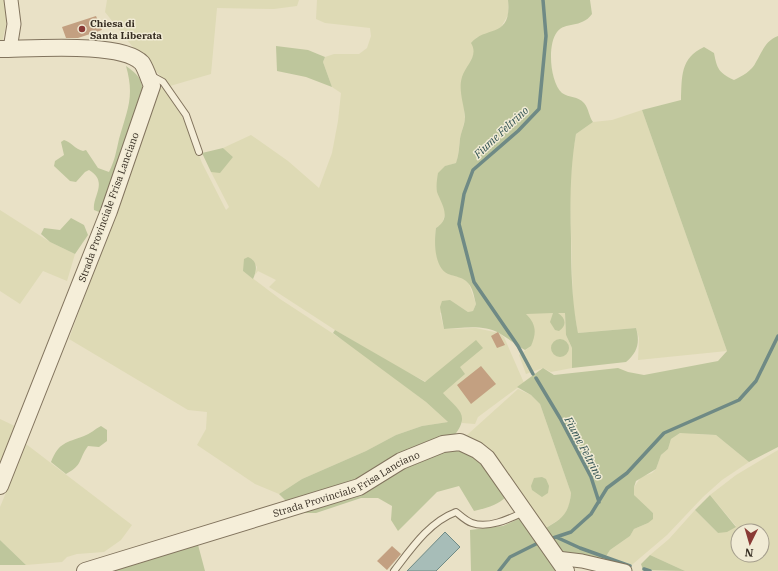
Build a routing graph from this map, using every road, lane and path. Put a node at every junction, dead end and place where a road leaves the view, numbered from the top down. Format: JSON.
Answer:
{"nodes":[{"id":1,"x":11,"y":0,"type":"edge"},
{"id":2,"x":5,"y":49,"type":"edge"},
{"id":3,"x":147,"y":74,"type":"junction"},
{"id":4,"x":199,"y":152,"type":"dead end"},
{"id":5,"x":0,"y":486,"type":"edge"},
{"id":6,"x":525,"y":512,"type":"junction"},
{"id":7,"x":561,"y":565,"type":"edge"},
{"id":8,"x":85,"y":571,"type":"edge"},
{"id":9,"x":394,"y":571,"type":"edge"},
{"id":10,"x":625,"y":571,"type":"edge"}],
"edges":[{"from":1,"to":2,"type":"street"},
{"from":2,"to":3,"type":"street"},
{"from":3,"to":4,"type":"lane"},
{"from":3,"to":5,"type":"street","name":"Strada Provinciale Frisa Lanciano"},
{"from":6,"to":7,"type":"street","name":"Strada Provinciale Frisa Lanciano"},
{"from":6,"to":8,"type":"street","name":"Strada Provinciale Frisa Lanciano"},
{"from":6,"to":9,"type":"lane"},
{"from":7,"to":10,"type":"street"}]}
